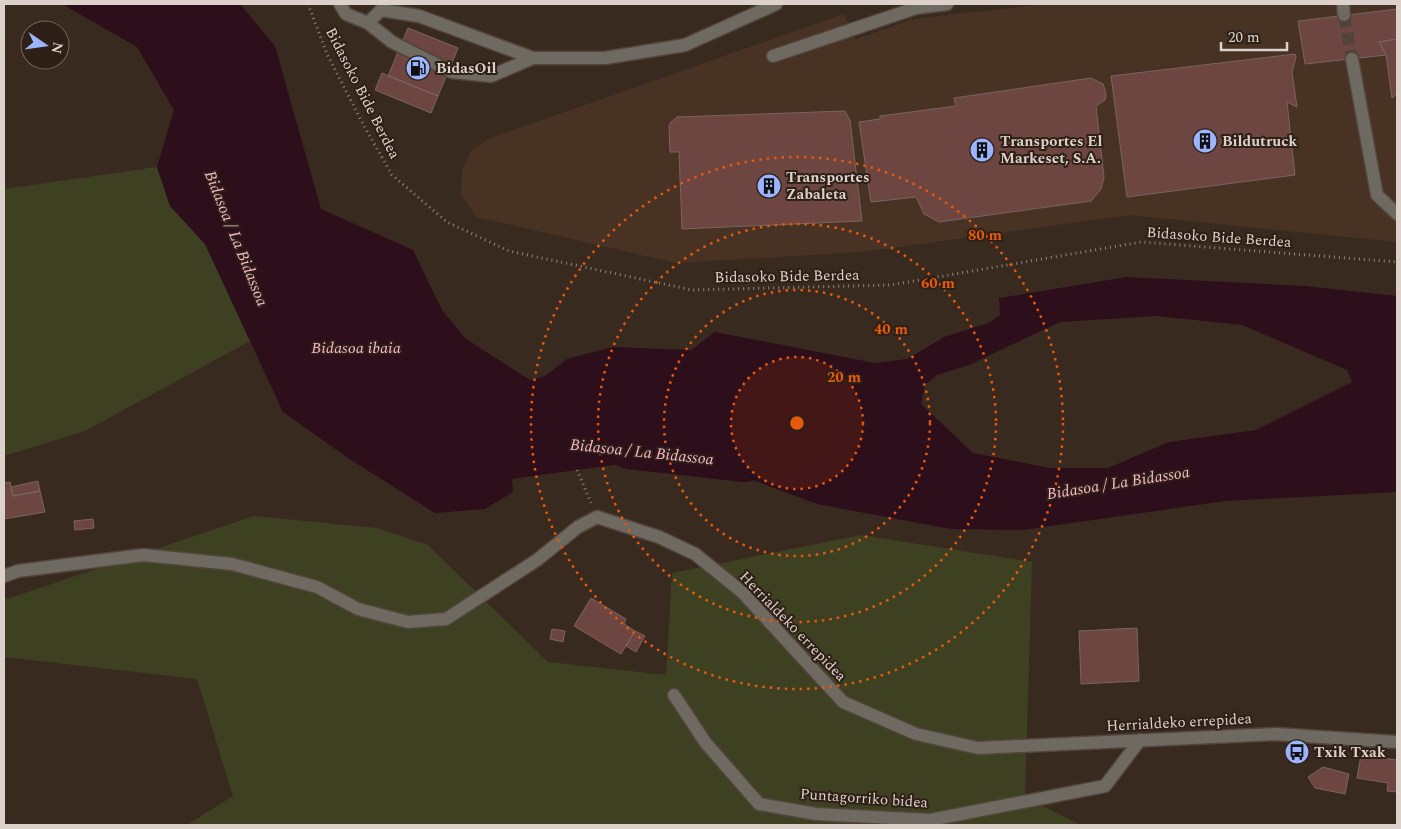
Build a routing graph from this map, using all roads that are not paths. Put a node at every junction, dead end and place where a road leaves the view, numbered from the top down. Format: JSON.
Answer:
{"nodes":[{"id":1,"x":340,"y":4,"type":"edge"},
{"id":2,"x":776,"y":4,"type":"edge"},
{"id":3,"x":947,"y":4,"type":"edge"},
{"id":4,"x":368,"y":24,"type":"junction"},
{"id":5,"x":773,"y":56,"type":"dead end"},
{"id":6,"x":533,"y":58,"type":"junction"},
{"id":7,"x":1352,"y":59,"type":"tunnel mouth"},
{"id":8,"x":1397,"y":214,"type":"edge"},
{"id":9,"x":4,"y":576,"type":"edge"},
{"id":10,"x":674,"y":695,"type":"dead end"},
{"id":11,"x":1140,"y":740,"type":"junction"},
{"id":12,"x":1397,"y":742,"type":"edge"}],
"edges":[{"from":1,"to":4,"type":"street"},
{"from":2,"to":6,"type":"street"},
{"from":3,"to":5,"type":"street"},
{"from":4,"to":6,"type":"street"},
{"from":4,"to":6,"type":"street"},
{"from":7,"to":8,"type":"street"},
{"from":9,"to":11,"type":"street","name":"Herrialdeko errepidea"},
{"from":10,"to":11,"type":"street","name":"Puntagorriko bidea"},
{"from":11,"to":12,"type":"street","name":"Herrialdeko errepidea"}]}
